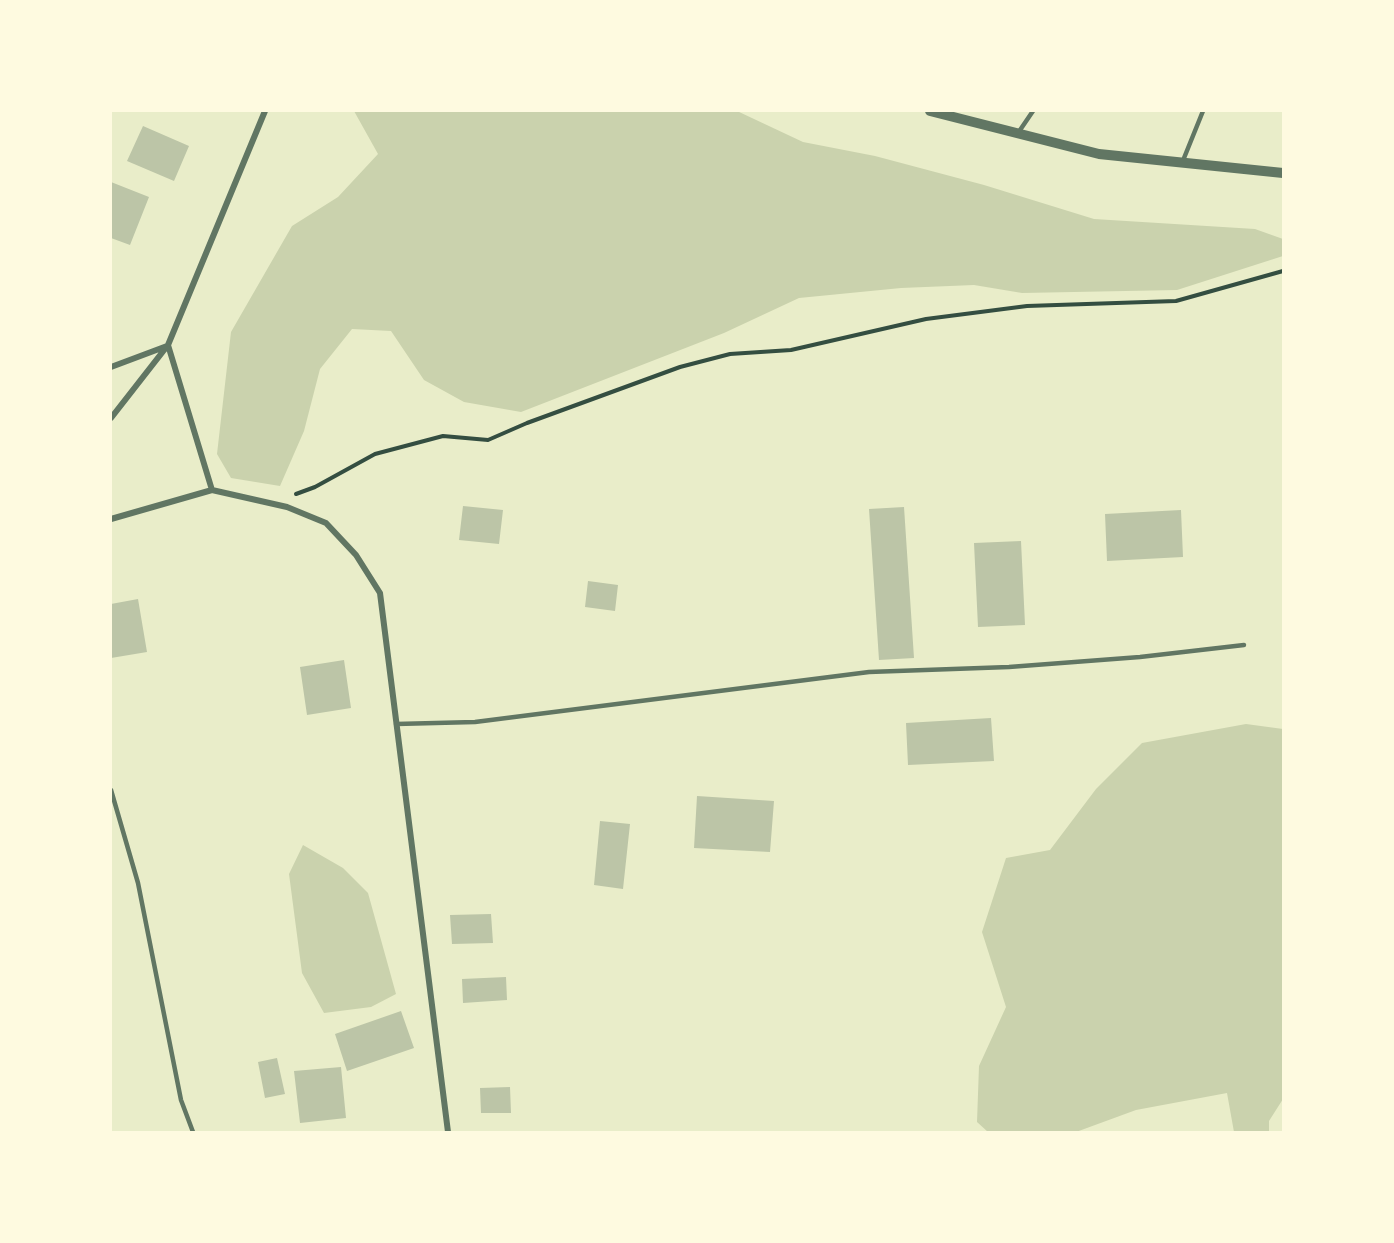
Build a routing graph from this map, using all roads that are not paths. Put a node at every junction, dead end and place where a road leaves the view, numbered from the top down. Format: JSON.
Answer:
{"nodes":[{"id":1,"x":265,"y":111,"type":"edge"},
{"id":2,"x":930,"y":111,"type":"edge"},
{"id":3,"x":1034,"y":111,"type":"edge"},
{"id":4,"x":1203,"y":111,"type":"edge"},
{"id":5,"x":1018,"y":133,"type":"junction"},
{"id":6,"x":1182,"y":163,"type":"junction"},
{"id":7,"x":1283,"y":173,"type":"edge"},
{"id":8,"x":168,"y":345,"type":"junction"},
{"id":9,"x":111,"y":367,"type":"edge"},
{"id":10,"x":111,"y":418,"type":"edge"},
{"id":11,"x":212,"y":490,"type":"junction"},
{"id":12,"x":111,"y":519,"type":"edge"},
{"id":13,"x":1245,"y":645,"type":"dead end"},
{"id":14,"x":396,"y":724,"type":"junction"},
{"id":15,"x":111,"y":790,"type":"edge"},
{"id":16,"x":193,"y":1132,"type":"edge"},
{"id":17,"x":448,"y":1132,"type":"edge"}],
"edges":[{"from":1,"to":8,"type":"street"},
{"from":2,"to":5,"type":"street"},
{"from":3,"to":5,"type":"lane"},
{"from":4,"to":6,"type":"lane"},
{"from":5,"to":6,"type":"street"},
{"from":6,"to":7,"type":"street"},
{"from":8,"to":9,"type":"street"},
{"from":8,"to":10,"type":"street"},
{"from":8,"to":11,"type":"street"},
{"from":11,"to":12,"type":"street"},
{"from":11,"to":14,"type":"street"},
{"from":13,"to":14,"type":"lane"},
{"from":14,"to":17,"type":"street"},
{"from":15,"to":16,"type":"lane"}]}
